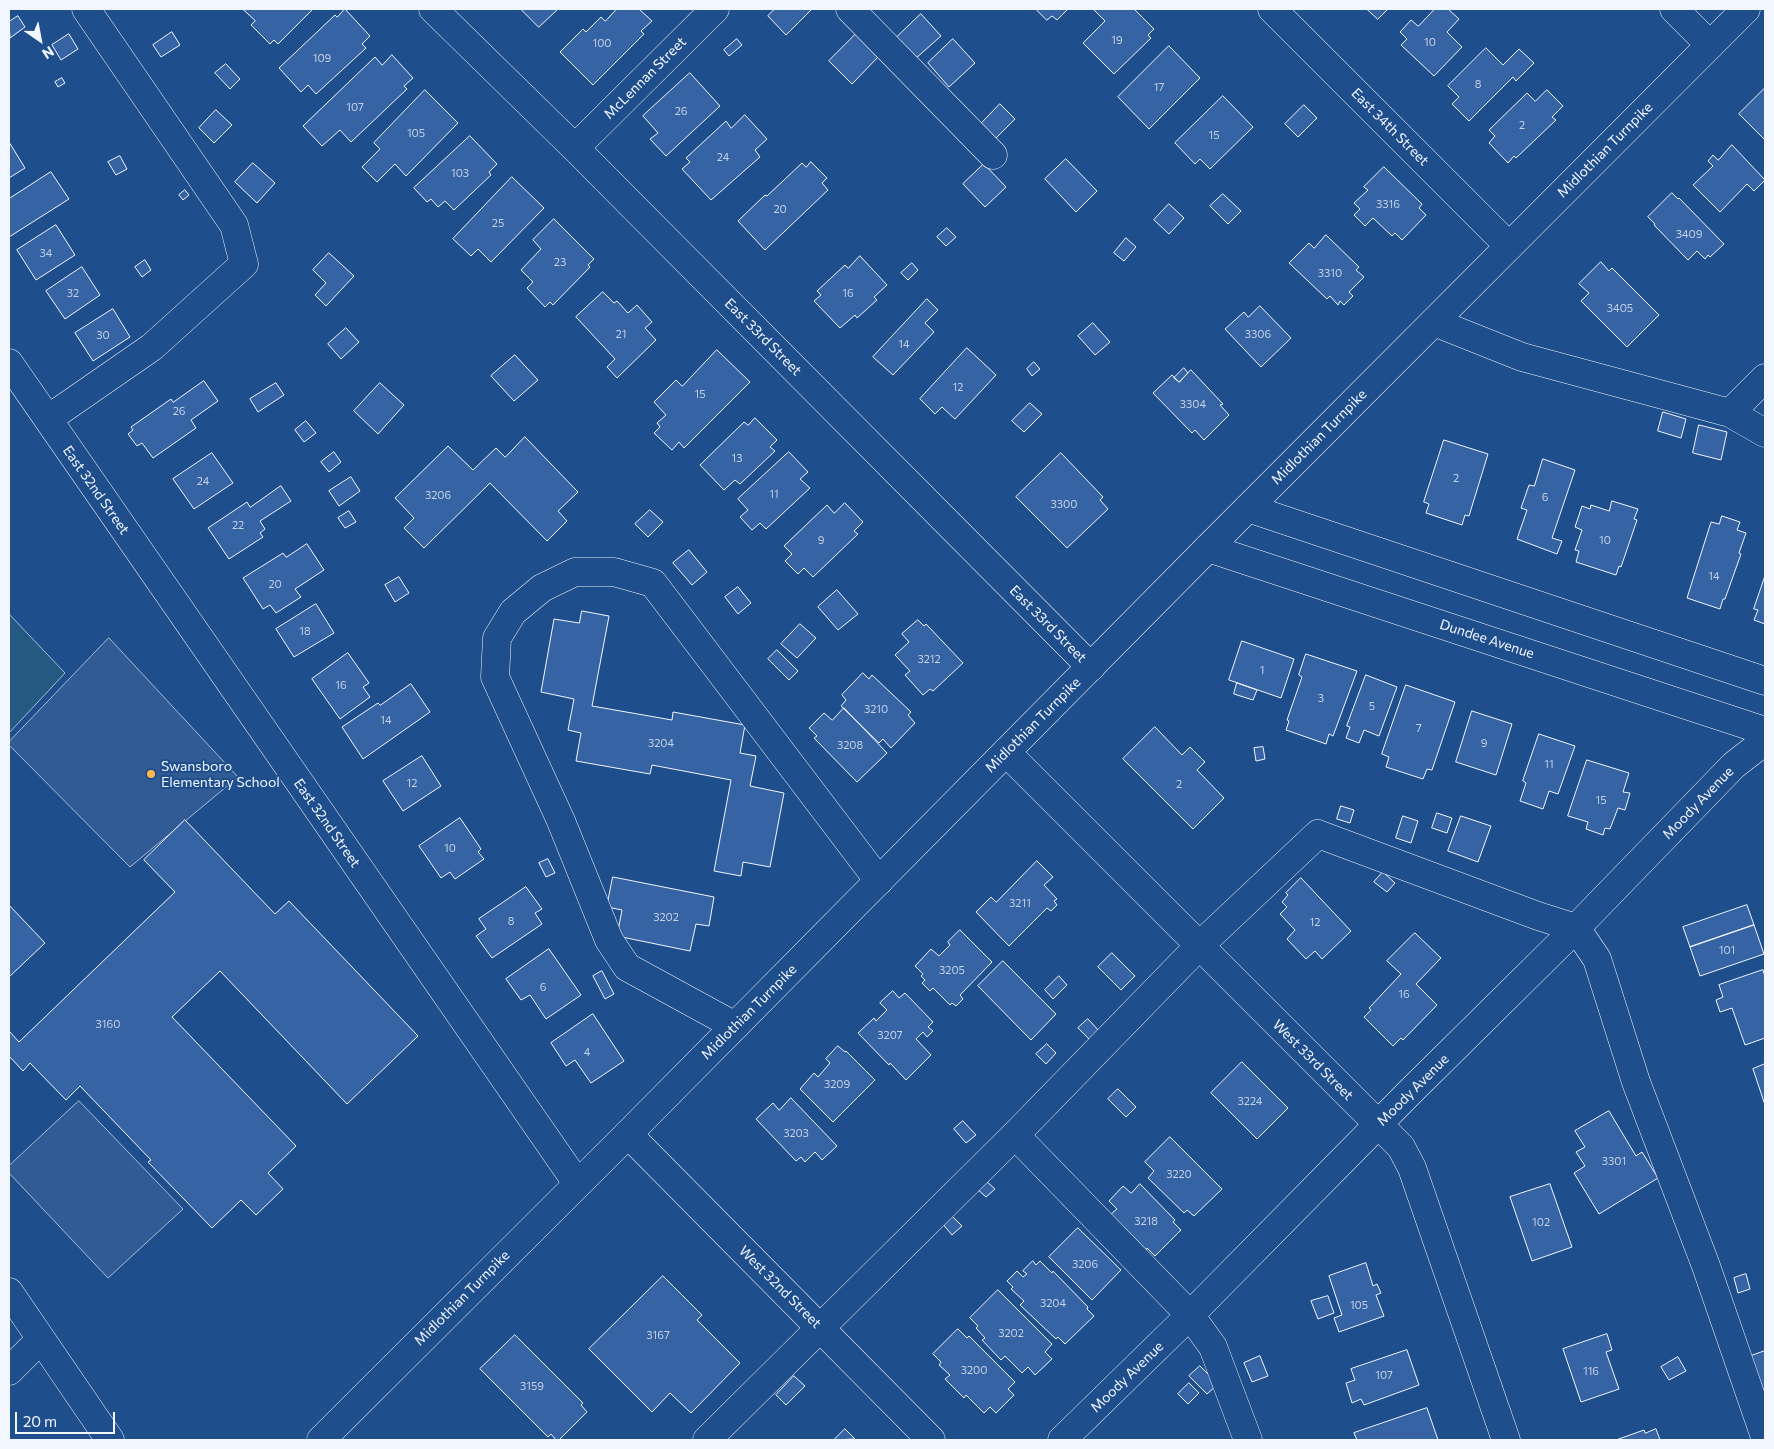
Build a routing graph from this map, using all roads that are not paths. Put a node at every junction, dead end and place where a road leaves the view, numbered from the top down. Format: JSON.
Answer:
{"nodes":[{"id":1,"x":86,"y":9,"type":"edge"},
{"id":2,"x":433,"y":9,"type":"edge"},
{"id":3,"x":715,"y":9,"type":"edge"},
{"id":4,"x":850,"y":9,"type":"edge"},
{"id":5,"x":1272,"y":9,"type":"edge"},
{"id":6,"x":1674,"y":9,"type":"edge"},
{"id":7,"x":1746,"y":9,"type":"edge"},
{"id":8,"x":1710,"y":45,"type":"junction"},
{"id":9,"x":575,"y":148,"type":"junction"},
{"id":10,"x":993,"y":156,"type":"dead end"},
{"id":11,"x":1509,"y":246,"type":"junction"},
{"id":12,"x":1434,"y":322,"type":"junction"},
{"id":13,"x":9,"y":364,"type":"edge"},
{"id":14,"x":1765,"y":378,"type":"edge"},
{"id":15,"x":1730,"y":413,"type":"junction"},
{"id":16,"x":48,"y":419,"type":"junction"},
{"id":17,"x":1765,"y":433,"type":"edge"},
{"id":18,"x":1248,"y":508,"type":"junction"},
{"id":19,"x":1208,"y":548,"type":"junction"},
{"id":20,"x":1091,"y":667,"type":"junction"},
{"id":21,"x":1765,"y":681,"type":"edge"},
{"id":22,"x":1765,"y":731,"type":"edge"},
{"id":23,"x":1765,"y":741,"type":"edge"},
{"id":24,"x":1006,"y":752,"type":"junction"},
{"id":25,"x":879,"y":881,"type":"junction"},
{"id":26,"x":1576,"y":928,"type":"junction"},
{"id":27,"x":1199,"y":946,"type":"junction"},
{"id":28,"x":736,"y":1026,"type":"junction"},
{"id":29,"x":1378,"y":1126,"type":"junction"},
{"id":30,"x":628,"y":1134,"type":"junction"},
{"id":31,"x":1015,"y":1135,"type":"junction"},
{"id":32,"x":577,"y":1183,"type":"junction"},
{"id":33,"x":9,"y":1292,"type":"edge"},
{"id":34,"x":1190,"y":1315,"type":"junction"},
{"id":35,"x":820,"y":1327,"type":"junction"},
{"id":36,"x":41,"y":1339,"type":"junction"},
{"id":37,"x":9,"y":1371,"type":"edge"},
{"id":38,"x":1765,"y":1437,"type":"edge"},
{"id":39,"x":110,"y":1440,"type":"edge"},
{"id":40,"x":321,"y":1440,"type":"edge"},
{"id":41,"x":707,"y":1440,"type":"edge"},
{"id":42,"x":931,"y":1440,"type":"edge"},
{"id":43,"x":1062,"y":1440,"type":"edge"},
{"id":44,"x":1248,"y":1440,"type":"edge"},
{"id":45,"x":1506,"y":1440,"type":"edge"}],
"edges":[{"from":1,"to":16,"type":"street"},
{"from":2,"to":9,"type":"street","name":"East 33rd Street"},
{"from":3,"to":9,"type":"street","name":"McLennan Street"},
{"from":4,"to":10,"type":"street"},
{"from":5,"to":11,"type":"street","name":"East 34th Street"},
{"from":6,"to":8,"type":"street"},
{"from":7,"to":8,"type":"street","name":"Midlothian Turnpike"},
{"from":8,"to":11,"type":"street","name":"Midlothian Turnpike"},
{"from":9,"to":20,"type":"street","name":"East 33rd Street"},
{"from":11,"to":12,"type":"street","name":"Midlothian Turnpike"},
{"from":12,"to":15,"type":"street"},
{"from":12,"to":18,"type":"street","name":"Midlothian Turnpike"},
{"from":13,"to":16,"type":"street","name":"East 32nd Street"},
{"from":14,"to":15,"type":"street"},
{"from":15,"to":17,"type":"street"},
{"from":16,"to":32,"type":"street","name":"East 32nd Street"},
{"from":18,"to":19,"type":"street","name":"Midlothian Turnpike"},
{"from":18,"to":21,"type":"street"},
{"from":19,"to":20,"type":"street","name":"Midlothian Turnpike"},
{"from":19,"to":22,"type":"street","name":"Dundee Avenue"},
{"from":20,"to":24,"type":"street","name":"Midlothian Turnpike"},
{"from":23,"to":26,"type":"street","name":"Moody Avenue"},
{"from":24,"to":25,"type":"street","name":"Midlothian Turnpike"},
{"from":24,"to":27,"type":"street","name":"West 33rd Street"},
{"from":25,"to":28,"type":"street","name":"Midlothian Turnpike"},
{"from":25,"to":28,"type":"street"},
{"from":26,"to":27,"type":"street"},
{"from":26,"to":29,"type":"street","name":"Moody Avenue"},
{"from":26,"to":38,"type":"street"},
{"from":27,"to":29,"type":"street","name":"West 33rd Street"},
{"from":27,"to":31,"type":"street"},
{"from":28,"to":30,"type":"street","name":"Midlothian Turnpike"},
{"from":29,"to":34,"type":"street","name":"Moody Avenue"},
{"from":29,"to":45,"type":"street","name":"West 33rd Street"},
{"from":30,"to":32,"type":"street","name":"Midlothian Turnpike"},
{"from":30,"to":35,"type":"street","name":"West 32nd Street"},
{"from":31,"to":34,"type":"street"},
{"from":31,"to":35,"type":"street"},
{"from":32,"to":40,"type":"street","name":"Midlothian Turnpike"},
{"from":33,"to":36,"type":"street"},
{"from":34,"to":43,"type":"street","name":"Moody Avenue"},
{"from":34,"to":44,"type":"street"},
{"from":35,"to":41,"type":"street"},
{"from":35,"to":42,"type":"street","name":"West 32nd Street"},
{"from":36,"to":37,"type":"street"},
{"from":36,"to":39,"type":"street"}]}
